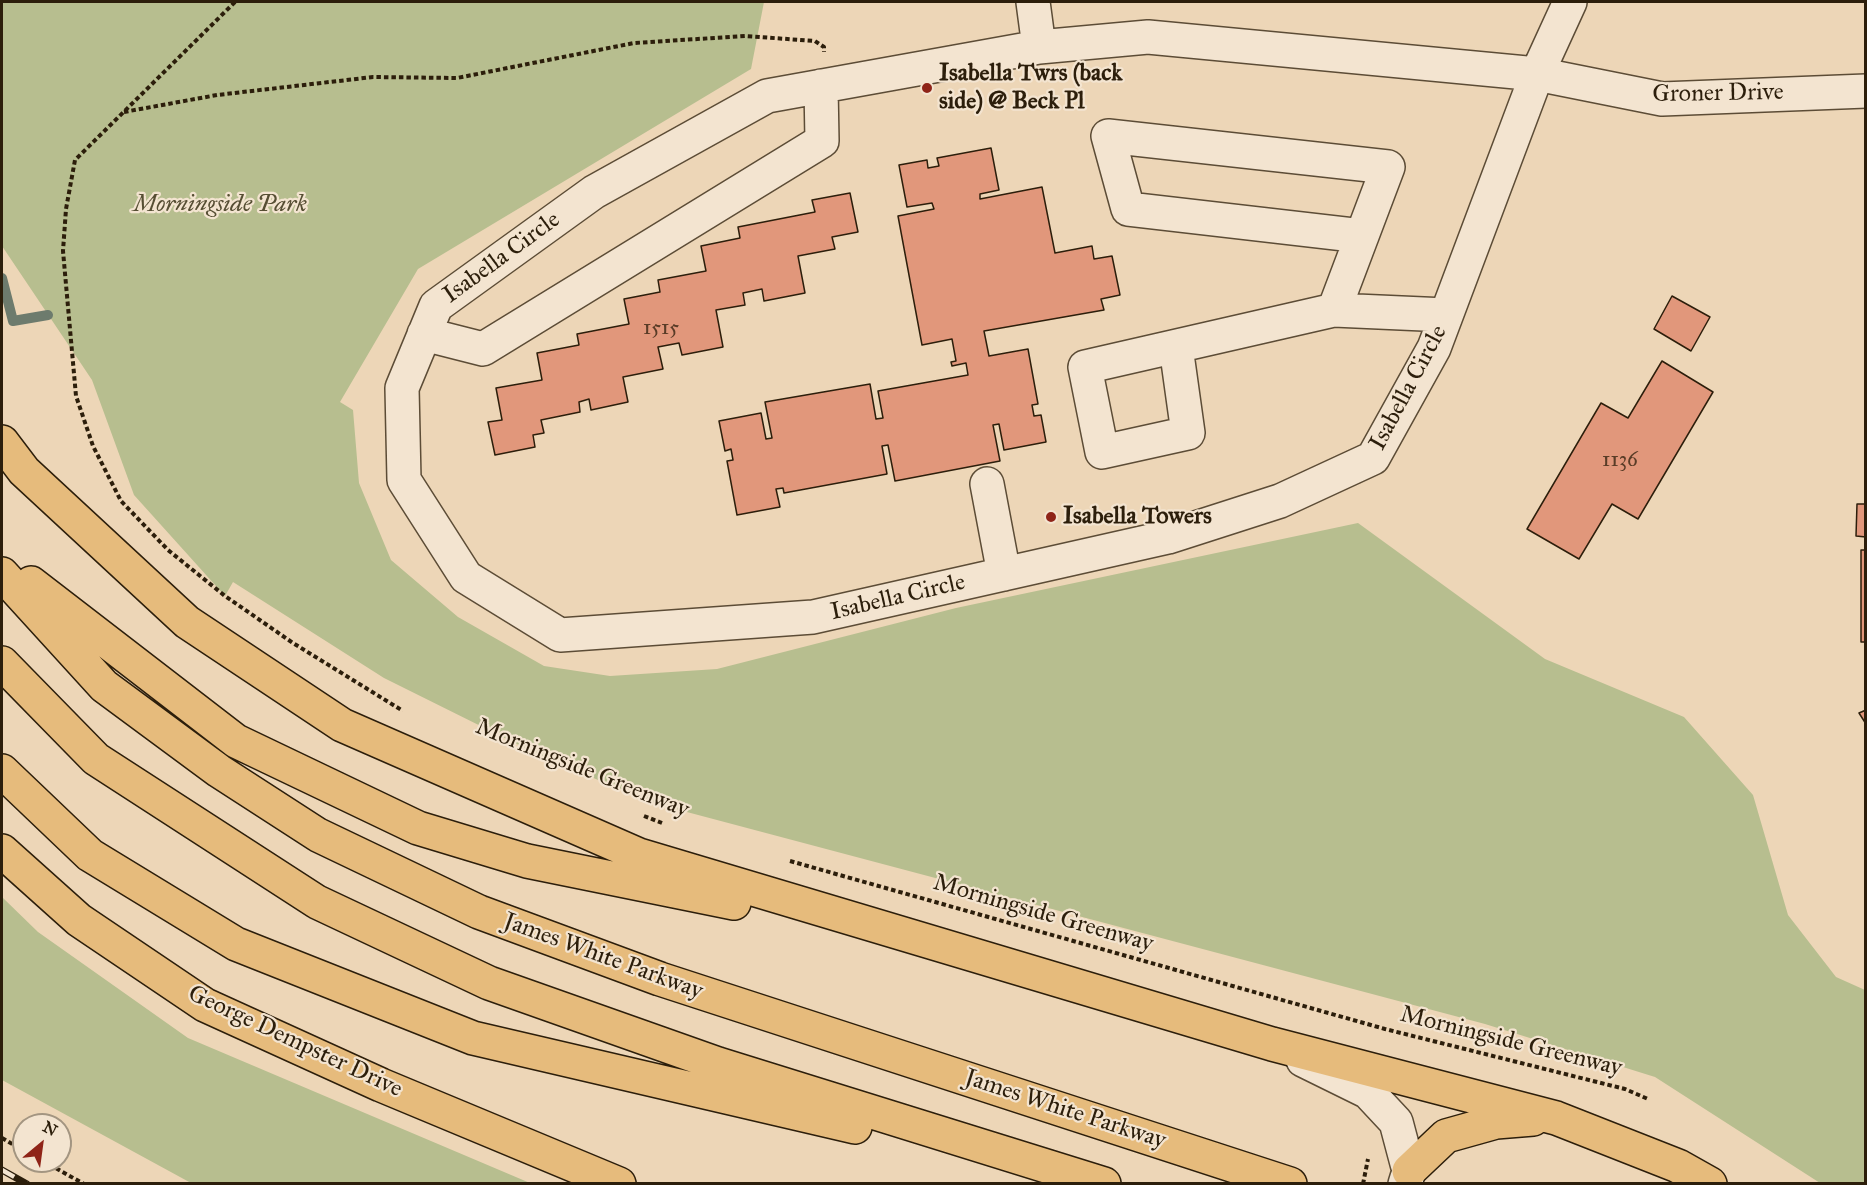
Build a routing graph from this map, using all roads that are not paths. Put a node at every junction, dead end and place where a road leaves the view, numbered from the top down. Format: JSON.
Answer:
{"nodes":[{"id":1,"x":1033,"y":2,"type":"edge"},
{"id":2,"x":1570,"y":2,"type":"edge"},
{"id":3,"x":1039,"y":47,"type":"junction"},
{"id":4,"x":1537,"y":74,"type":"junction"},
{"id":5,"x":821,"y":86,"type":"junction"},
{"id":6,"x":1866,"y":91,"type":"edge"},
{"id":7,"x":1362,"y":236,"type":"junction"},
{"id":8,"x":1334,"y":310,"type":"junction"},
{"id":9,"x":1446,"y":315,"type":"junction"},
{"id":10,"x":424,"y":334,"type":"junction"},
{"id":11,"x":1176,"y":347,"type":"dead end"},
{"id":12,"x":2,"y":442,"type":"edge"},
{"id":13,"x":987,"y":484,"type":"dead end"},
{"id":14,"x":2,"y":560,"type":"edge"},
{"id":15,"x":2,"y":574,"type":"edge"},
{"id":16,"x":1004,"y":574,"type":"junction"},
{"id":17,"x":2,"y":663,"type":"edge"},
{"id":18,"x":2,"y":771,"type":"edge"},
{"id":19,"x":2,"y":851,"type":"edge"},
{"id":20,"x":903,"y":934,"type":"junction"},
{"id":21,"x":1272,"y":1044,"type":"junction"},
{"id":22,"x":1556,"y":1118,"type":"junction"},
{"id":23,"x":1407,"y":1177,"type":"edge"},
{"id":24,"x":619,"y":1184,"type":"edge"},
{"id":25,"x":1099,"y":1184,"type":"edge"},
{"id":26,"x":1104,"y":1184,"type":"edge"},
{"id":27,"x":1290,"y":1184,"type":"edge"},
{"id":28,"x":1710,"y":1184,"type":"edge"}],
"edges":[{"from":1,"to":3,"type":"street"},
{"from":2,"to":4,"type":"street"},
{"from":3,"to":4,"type":"street","name":"Isabella Circle"},
{"from":3,"to":5,"type":"street","name":"Isabella Circle"},
{"from":4,"to":6,"type":"street","name":"Groner Drive"},
{"from":4,"to":9,"type":"street","name":"Isabella Circle"},
{"from":5,"to":10,"type":"street","name":"Isabella Circle"},
{"from":5,"to":10,"type":"street"},
{"from":7,"to":7,"type":"street"},
{"from":7,"to":8,"type":"street"},
{"from":8,"to":9,"type":"street"},
{"from":8,"to":11,"type":"street"},
{"from":9,"to":16,"type":"street","name":"Isabella Circle"},
{"from":10,"to":16,"type":"street","name":"Isabella Circle"},
{"from":12,"to":20,"type":"main road"},
{"from":13,"to":16,"type":"street"},
{"from":14,"to":20,"type":"main road"},
{"from":15,"to":27,"type":"main road","name":"James White Parkway"},
{"from":17,"to":26,"type":"main road"},
{"from":18,"to":25,"type":"main road"},
{"from":19,"to":24,"type":"main road","name":"George Dempster Drive"},
{"from":20,"to":21,"type":"main road"},
{"from":21,"to":22,"type":"main road"},
{"from":21,"to":23,"type":"street"},
{"from":22,"to":23,"type":"main road"},
{"from":22,"to":28,"type":"main road"}]}
